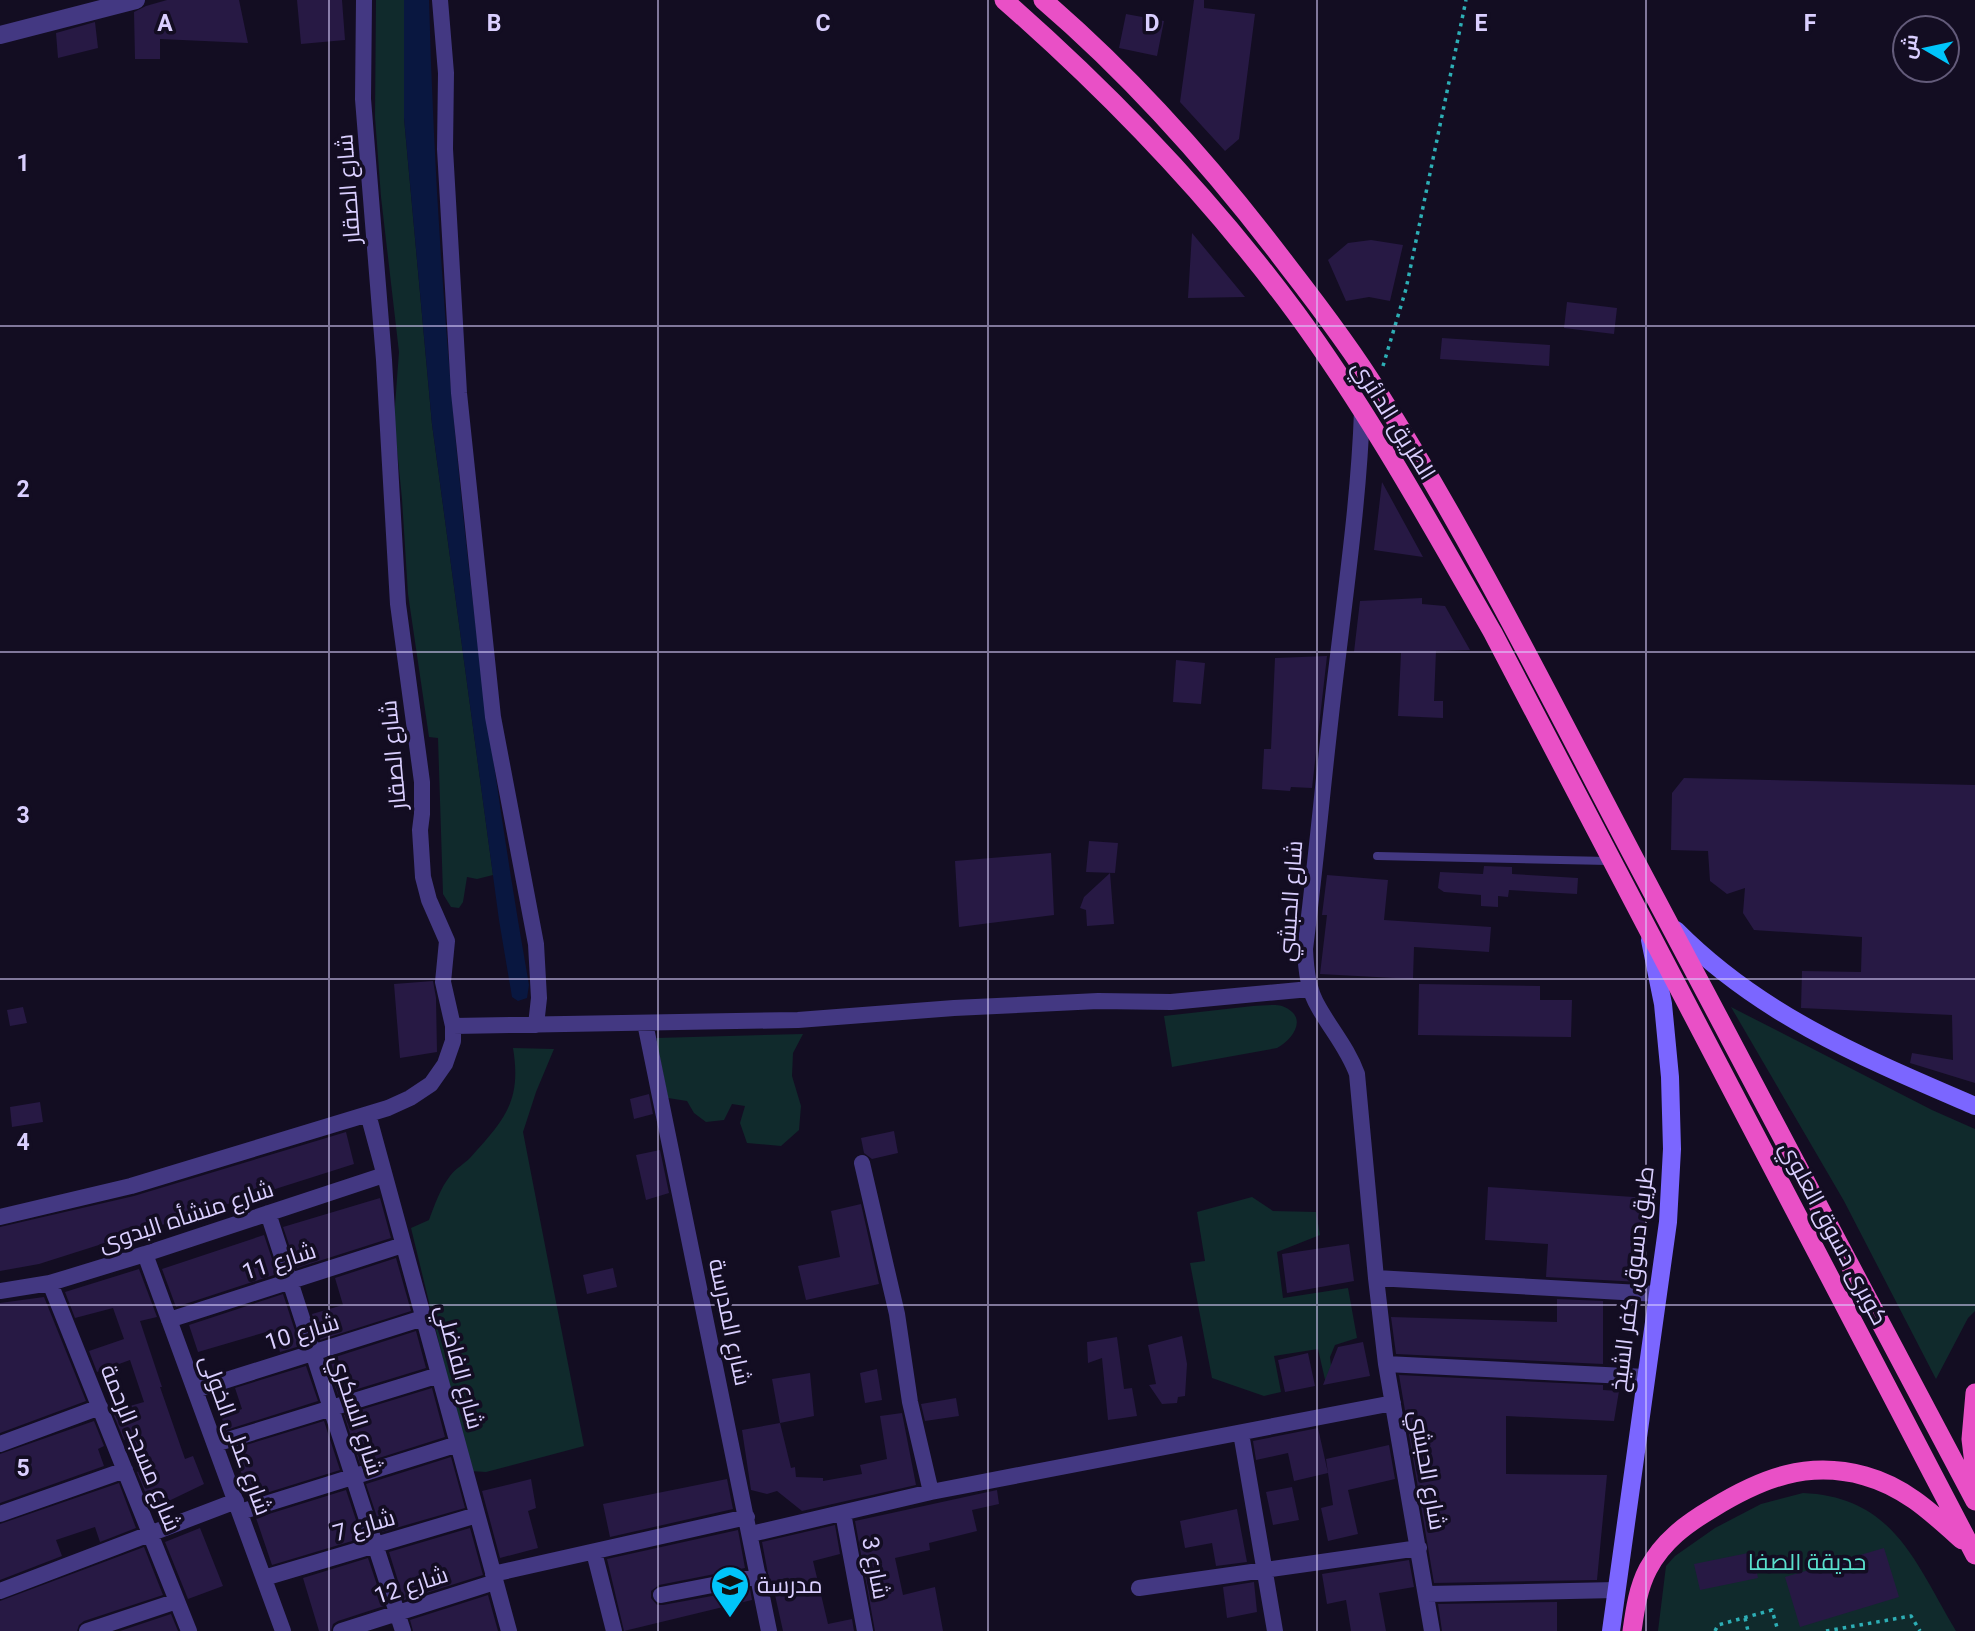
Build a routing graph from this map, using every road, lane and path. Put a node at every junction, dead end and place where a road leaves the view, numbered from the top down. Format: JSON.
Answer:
{"nodes":[{"id":1,"x":136,"y":0,"type":"edge"},
{"id":2,"x":364,"y":0,"type":"edge"},
{"id":3,"x":440,"y":0,"type":"edge"},
{"id":4,"x":1004,"y":0,"type":"edge"},
{"id":5,"x":1042,"y":0,"type":"edge"},
{"id":6,"x":1466,"y":0,"type":"edge"},
{"id":7,"x":0,"y":35,"type":"edge"},
{"id":8,"x":1376,"y":388,"type":"junction"},
{"id":9,"x":1362,"y":411,"type":"junction"},
{"id":10,"x":1377,"y":856,"type":"dead end"},
{"id":11,"x":1612,"y":862,"type":"junction"},
{"id":12,"x":1669,"y":923,"type":"junction"},
{"id":13,"x":1649,"y":933,"type":"junction"},
{"id":14,"x":1310,"y":989,"type":"junction"},
{"id":15,"x":645,"y":1023,"type":"junction"},
{"id":16,"x":453,"y":1026,"type":"junction"},
{"id":17,"x":536,"y":1026,"type":"junction"},
{"id":18,"x":1975,"y":1106,"type":"edge"},
{"id":19,"x":368,"y":1114,"type":"junction"},
{"id":20,"x":862,"y":1163,"type":"dead end"},
{"id":21,"x":384,"y":1175,"type":"junction"},
{"id":22,"x":268,"y":1213,"type":"junction"},
{"id":23,"x":0,"y":1217,"type":"edge"},
{"id":24,"x":403,"y":1245,"type":"junction"},
{"id":25,"x":145,"y":1254,"type":"junction"},
{"id":26,"x":1376,"y":1278,"type":"junction"},
{"id":27,"x":290,"y":1281,"type":"junction"},
{"id":28,"x":50,"y":1283,"type":"junction"},
{"id":29,"x":0,"y":1291,"type":"edge"},
{"id":30,"x":1658,"y":1294,"type":"junction"},
{"id":31,"x":423,"y":1318,"type":"junction"},
{"id":32,"x":169,"y":1320,"type":"junction"},
{"id":33,"x":313,"y":1353,"type":"junction"},
{"id":34,"x":1386,"y":1364,"type":"junction"},
{"id":35,"x":439,"y":1375,"type":"junction"},
{"id":36,"x":1646,"y":1377,"type":"junction"},
{"id":37,"x":195,"y":1390,"type":"junction"},
{"id":38,"x":1975,"y":1394,"type":"edge"},
{"id":39,"x":1393,"y":1403,"type":"junction"},
{"id":40,"x":100,"y":1407,"type":"junction"},
{"id":41,"x":331,"y":1408,"type":"junction"},
{"id":42,"x":1241,"y":1433,"type":"junction"},
{"id":43,"x":0,"y":1444,"type":"edge"},
{"id":44,"x":215,"y":1444,"type":"junction"},
{"id":45,"x":458,"y":1444,"type":"junction"},
{"id":46,"x":125,"y":1469,"type":"junction"},
{"id":47,"x":1975,"y":1472,"type":"edge"},
{"id":48,"x":353,"y":1476,"type":"junction"},
{"id":49,"x":932,"y":1492,"type":"junction"},
{"id":50,"x":1975,"y":1501,"type":"edge"},
{"id":51,"x":238,"y":1506,"type":"junction"},
{"id":52,"x":842,"y":1513,"type":"junction"},
{"id":53,"x":0,"y":1514,"type":"edge"},
{"id":54,"x":477,"y":1515,"type":"junction"},
{"id":55,"x":747,"y":1517,"type":"junction"},
{"id":56,"x":150,"y":1534,"type":"junction"},
{"id":57,"x":751,"y":1534,"type":"junction"},
{"id":58,"x":375,"y":1546,"type":"junction"},
{"id":59,"x":1419,"y":1548,"type":"junction"},
{"id":60,"x":1973,"y":1551,"type":"edge"},
{"id":61,"x":594,"y":1552,"type":"junction"},
{"id":62,"x":1264,"y":1570,"type":"junction"},
{"id":63,"x":759,"y":1576,"type":"junction"},
{"id":64,"x":264,"y":1578,"type":"junction"},
{"id":65,"x":494,"y":1578,"type":"junction"},
{"id":66,"x":1139,"y":1588,"type":"dead end"},
{"id":67,"x":1616,"y":1590,"type":"junction"},
{"id":68,"x":0,"y":1591,"type":"edge"},
{"id":69,"x":1427,"y":1594,"type":"junction"},
{"id":70,"x":661,"y":1595,"type":"dead end"},
{"id":71,"x":177,"y":1601,"type":"junction"},
{"id":72,"x":397,"y":1614,"type":"junction"},
{"id":73,"x":1745,"y":1618,"type":"junction"},
{"id":74,"x":87,"y":1631,"type":"edge"},
{"id":75,"x":189,"y":1631,"type":"edge"},
{"id":76,"x":284,"y":1631,"type":"edge"},
{"id":77,"x":341,"y":1631,"type":"edge"},
{"id":78,"x":403,"y":1631,"type":"edge"},
{"id":79,"x":509,"y":1631,"type":"edge"},
{"id":80,"x":614,"y":1631,"type":"edge"},
{"id":81,"x":769,"y":1631,"type":"edge"},
{"id":82,"x":865,"y":1631,"type":"edge"},
{"id":83,"x":1275,"y":1631,"type":"edge"},
{"id":84,"x":1432,"y":1631,"type":"edge"},
{"id":85,"x":1611,"y":1631,"type":"edge"},
{"id":86,"x":1632,"y":1631,"type":"edge"},
{"id":87,"x":1715,"y":1631,"type":"edge"},
{"id":88,"x":1748,"y":1631,"type":"edge"},
{"id":89,"x":1778,"y":1631,"type":"edge"},
{"id":90,"x":1826,"y":1631,"type":"edge"},
{"id":91,"x":1920,"y":1631,"type":"edge"}],
"edges":[{"from":1,"to":7,"type":"street"},
{"from":2,"to":16,"type":"street","name":"شارع الصقار"},
{"from":3,"to":17,"type":"street"},
{"from":4,"to":9,"type":"highway","name":"الطريق الدائري"},
{"from":5,"to":8,"type":"highway","name":"الطريق الدائري"},
{"from":6,"to":8,"type":"path"},
{"from":8,"to":12,"type":"highway","name":"الطريق الدائري"},
{"from":9,"to":11,"type":"highway","name":"الطريق الدائري"},
{"from":9,"to":14,"type":"street","name":"شارع الحبشي"},
{"from":10,"to":11,"type":"lane"},
{"from":11,"to":13,"type":"highway","name":"الطريق الدائري"},
{"from":12,"to":18,"type":"main road"},
{"from":12,"to":50,"type":"highway","name":"كوبرى دسوق العلوي"},
{"from":13,"to":30,"type":"main road","name":"طريق دسوق, كفر الشيخ"},
{"from":13,"to":60,"type":"highway","name":"كوبرى دسوق العلوي"},
{"from":14,"to":15,"type":"street"},
{"from":14,"to":26,"type":"street","name":"شارع الحبشي"},
{"from":15,"to":17,"type":"street"},
{"from":15,"to":55,"type":"street","name":"شارع المدرسة"},
{"from":16,"to":17,"type":"street"},
{"from":16,"to":19,"type":"street","name":"شارع الصقار"},
{"from":19,"to":21,"type":"street","name":"شارع الفاضلي"},
{"from":19,"to":23,"type":"street","name":"شارع الصقار"},
{"from":20,"to":49,"type":"street"},
{"from":21,"to":22,"type":"street","name":"شارع منشأه البدوى"},
{"from":21,"to":24,"type":"street","name":"شارع الفاضلي"},
{"from":22,"to":25,"type":"street","name":"شارع منشأه البدوى"},
{"from":22,"to":27,"type":"street","name":"شارع السكري"},
{"from":24,"to":27,"type":"street","name":"شارع 11"},
{"from":24,"to":31,"type":"street","name":"شارع الفاضلي"},
{"from":25,"to":28,"type":"street","name":"شارع منشأه البدوى"},
{"from":25,"to":32,"type":"street","name":"شارع عدلى الخولى"},
{"from":26,"to":30,"type":"street"},
{"from":26,"to":34,"type":"street","name":"شارع الحبشي"},
{"from":27,"to":32,"type":"street","name":"شارع 11"},
{"from":27,"to":33,"type":"street","name":"شارع السكري"},
{"from":28,"to":29,"type":"street","name":"شارع منشأه البدوى"},
{"from":28,"to":40,"type":"street","name":"شارع مسجد الرحمة"},
{"from":30,"to":36,"type":"main road","name":"طريق دسوق, كفر الشيخ"},
{"from":31,"to":33,"type":"street","name":"شارع 10"},
{"from":31,"to":35,"type":"street","name":"شارع الفاضلي"},
{"from":32,"to":37,"type":"street","name":"شارع عدلى الخولى"},
{"from":33,"to":37,"type":"street","name":"شارع 10"},
{"from":33,"to":41,"type":"street","name":"شارع السكري"},
{"from":34,"to":36,"type":"street"},
{"from":34,"to":39,"type":"street","name":"شارع الحبشي"},
{"from":35,"to":41,"type":"street"},
{"from":35,"to":45,"type":"street","name":"شارع الفاضلي"},
{"from":36,"to":67,"type":"main road","name":"طريق دسوق, كفر الشيخ"},
{"from":37,"to":44,"type":"street","name":"شارع عدلى الخولى"},
{"from":38,"to":47,"type":"highway"},
{"from":39,"to":42,"type":"street"},
{"from":39,"to":59,"type":"street","name":"شارع الحبشي"},
{"from":40,"to":43,"type":"street"},
{"from":40,"to":46,"type":"street","name":"شارع مسجد الرحمة"},
{"from":41,"to":44,"type":"street"},
{"from":41,"to":48,"type":"street","name":"شارع السكري"},
{"from":42,"to":49,"type":"street"},
{"from":42,"to":62,"type":"street"},
{"from":44,"to":51,"type":"street","name":"شارع عدلى الخولى"},
{"from":45,"to":48,"type":"street"},
{"from":45,"to":54,"type":"street","name":"شارع الفاضلي"},
{"from":46,"to":53,"type":"street"},
{"from":46,"to":56,"type":"street","name":"شارع مسجد الرحمة"},
{"from":48,"to":51,"type":"street"},
{"from":48,"to":58,"type":"street","name":"شارع السكري"},
{"from":49,"to":52,"type":"street"},
{"from":51,"to":56,"type":"street"},
{"from":51,"to":64,"type":"street","name":"شارع عدلى الخولى"},
{"from":52,"to":57,"type":"street"},
{"from":52,"to":82,"type":"street","name":"شارع 3"},
{"from":54,"to":58,"type":"street","name":"شارع 7"},
{"from":54,"to":65,"type":"street","name":"شارع الفاضلي"},
{"from":55,"to":57,"type":"street","name":"شارع المدرسة"},
{"from":55,"to":61,"type":"street","name":"شارع 12"},
{"from":56,"to":68,"type":"street"},
{"from":56,"to":71,"type":"street","name":"شارع مسجد الرحمة"},
{"from":57,"to":63,"type":"street","name":"شارع المدرسة"},
{"from":58,"to":64,"type":"street","name":"شارع 7"},
{"from":58,"to":72,"type":"street","name":"شارع السكري"},
{"from":59,"to":62,"type":"street"},
{"from":59,"to":69,"type":"street","name":"شارع الحبشي"},
{"from":60,"to":86,"type":"highway"},
{"from":61,"to":65,"type":"street","name":"شارع 12"},
{"from":61,"to":80,"type":"street"},
{"from":62,"to":66,"type":"street"},
{"from":62,"to":83,"type":"street"},
{"from":63,"to":70,"type":"street"},
{"from":63,"to":81,"type":"street","name":"شارع المدرسة"},
{"from":64,"to":76,"type":"street","name":"شارع عدلى الخولى"},
{"from":65,"to":72,"type":"street","name":"شارع 12"},
{"from":65,"to":79,"type":"street","name":"شارع الفاضلي"},
{"from":67,"to":69,"type":"street"},
{"from":67,"to":85,"type":"main road","name":"طريق دسوق, كفر الشيخ"},
{"from":69,"to":84,"type":"street","name":"شارع الحبشي"},
{"from":71,"to":74,"type":"street"},
{"from":71,"to":75,"type":"street","name":"شارع مسجد الرحمة"},
{"from":72,"to":77,"type":"street","name":"شارع 12"},
{"from":72,"to":78,"type":"street","name":"شارع السكري"},
{"from":73,"to":87,"type":"path"},
{"from":73,"to":88,"type":"path"},
{"from":73,"to":89,"type":"path"},
{"from":90,"to":91,"type":"path"}]}
